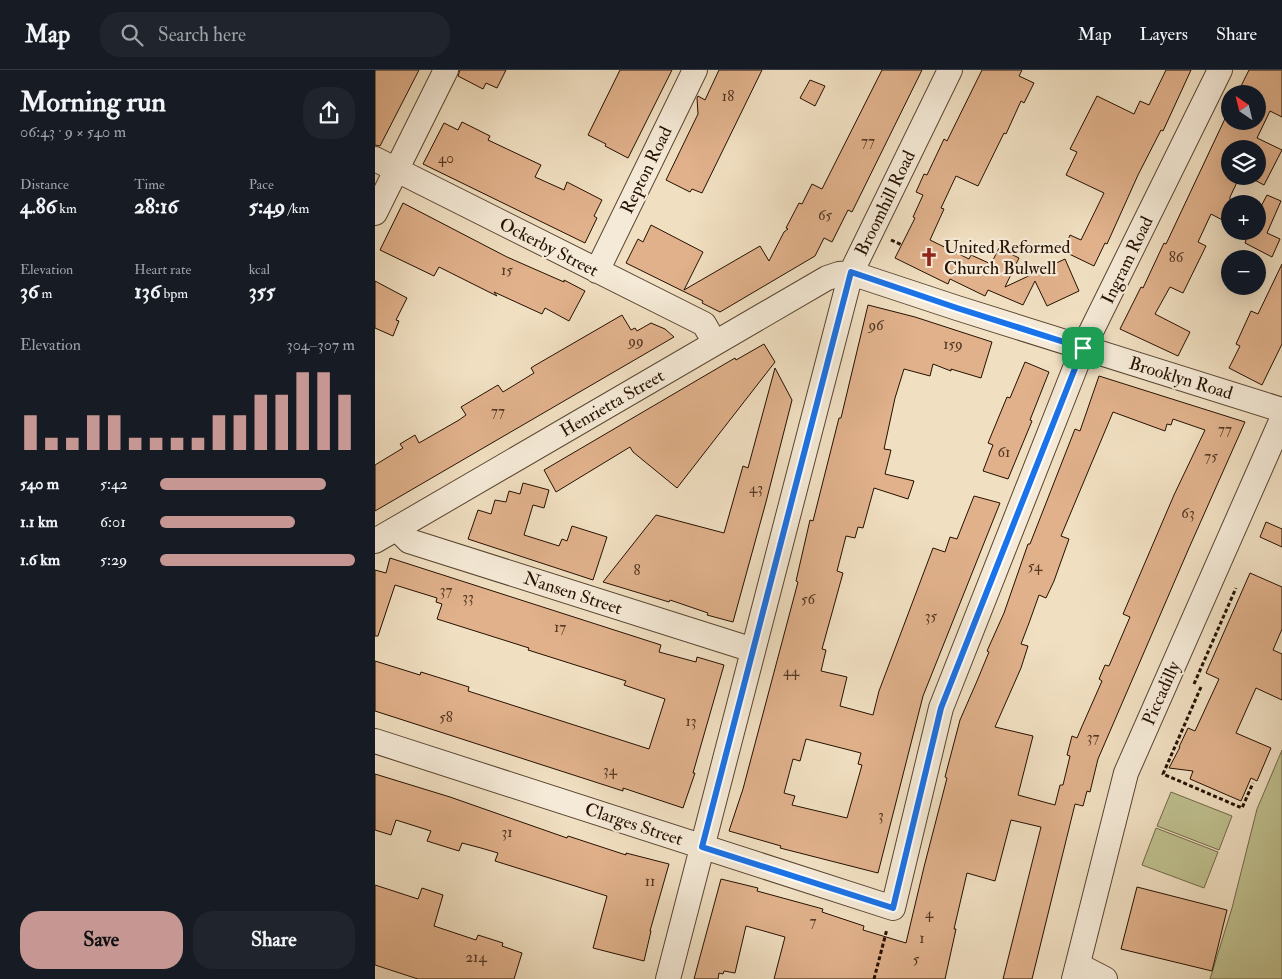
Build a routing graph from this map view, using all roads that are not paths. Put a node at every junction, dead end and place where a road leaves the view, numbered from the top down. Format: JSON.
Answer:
{"nodes":[{"id":1,"x":446,"y":70,"type":"edge"},
{"id":2,"x":695,"y":70,"type":"edge"},
{"id":3,"x":950,"y":70,"type":"edge"},
{"id":4,"x":1220,"y":70,"type":"edge"},
{"id":5,"x":375,"y":159,"type":"edge"},
{"id":6,"x":396,"y":170,"type":"junction"},
{"id":7,"x":375,"y":213,"type":"edge"},
{"id":8,"x":597,"y":271,"type":"junction"},
{"id":9,"x":851,"y":272,"type":"junction"},
{"id":10,"x":715,"y":343,"type":"junction"},
{"id":11,"x":1083,"y":348,"type":"junction"},
{"id":12,"x":1282,"y":410,"type":"edge"},
{"id":13,"x":1282,"y":419,"type":"edge"},
{"id":14,"x":397,"y":528,"type":"junction"},
{"id":15,"x":375,"y":541,"type":"edge"},
{"id":16,"x":753,"y":650,"type":"junction"},
{"id":17,"x":375,"y":741,"type":"edge"},
{"id":18,"x":702,"y":847,"type":"junction"},
{"id":19,"x":893,"y":908,"type":"joint"},
{"id":20,"x":1076,"y":972,"type":"edge"},
{"id":21,"x":668,"y":979,"type":"edge"},
{"id":22,"x":1105,"y":979,"type":"edge"}],
"edges":[{"from":1,"to":6,"type":"street"},
{"from":2,"to":8,"type":"street","name":"Repton Road"},
{"from":3,"to":9,"type":"street","name":"Broomhill Road"},
{"from":4,"to":11,"type":"street","name":"Ingram Road"},
{"from":5,"to":6,"type":"street","name":"Ockerby Street"},
{"from":6,"to":7,"type":"street"},
{"from":6,"to":8,"type":"street","name":"Ockerby Street"},
{"from":8,"to":10,"type":"street","name":"Ockerby Street"},
{"from":9,"to":10,"type":"street","name":"Henrietta Street"},
{"from":9,"to":11,"type":"street","name":"Brooklyn Road"},
{"from":9,"to":16,"type":"street","name":"Broomhill Road"},
{"from":10,"to":14,"type":"street","name":"Henrietta Street"},
{"from":11,"to":12,"type":"street","name":"Brooklyn Road"},
{"from":11,"to":19,"type":"street","name":"Ingram Road"},
{"from":13,"to":20,"type":"street","name":"Piccadilly"},
{"from":14,"to":15,"type":"street","name":"Henrietta Street"},
{"from":14,"to":16,"type":"street","name":"Nansen Street"},
{"from":16,"to":18,"type":"street","name":"Broomhill Road"},
{"from":17,"to":18,"type":"street","name":"Clarges Street"},
{"from":18,"to":19,"type":"street","name":"Clarges Street"},
{"from":18,"to":21,"type":"street","name":"Broomhill Road"},
{"from":20,"to":22,"type":"street"}]}
